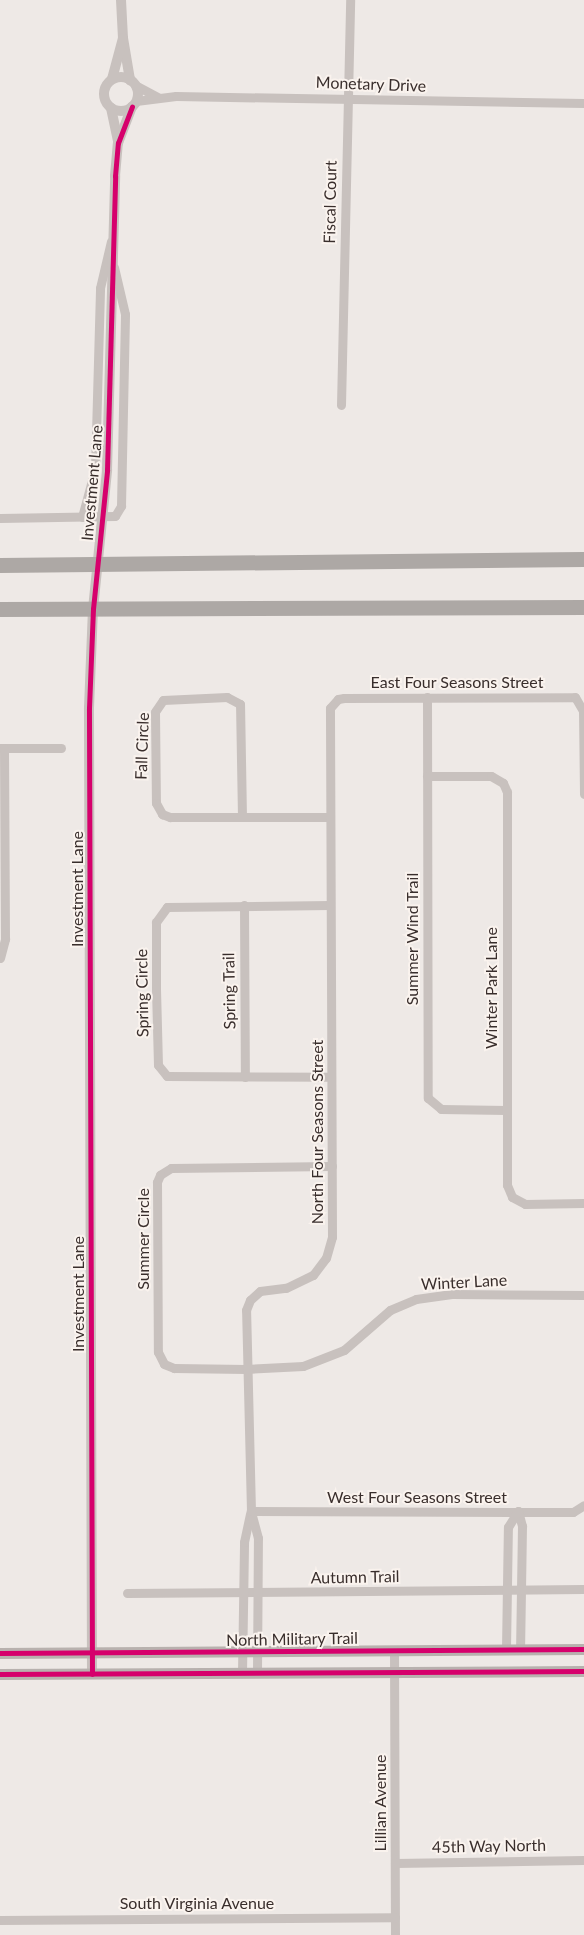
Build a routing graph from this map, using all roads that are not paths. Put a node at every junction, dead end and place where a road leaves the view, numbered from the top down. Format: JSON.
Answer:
{"nodes":[{"id":1,"x":121,"y":0,"type":"edge"},
{"id":2,"x":350,"y":0,"type":"edge"},
{"id":3,"x":123,"y":38,"type":"junction"},
{"id":4,"x":112,"y":79,"type":"junction"},
{"id":5,"x":132,"y":82,"type":"junction"},
{"id":6,"x":158,"y":97,"type":"junction"},
{"id":7,"x":347,"y":98,"type":"junction"},
{"id":8,"x":584,"y":103,"type":"edge"},
{"id":9,"x":134,"y":104,"type":"junction"},
{"id":10,"x":111,"y":108,"type":"junction"},
{"id":11,"x":118,"y":144,"type":"junction"},
{"id":12,"x":113,"y":230,"type":"junction"},
{"id":13,"x":112,"y":261,"type":"junction"},
{"id":14,"x":341,"y":405,"type":"dead end"},
{"id":15,"x":82,"y":517,"type":"junction"},
{"id":16,"x":0,"y":518,"type":"edge"},
{"id":17,"x":584,"y":559,"type":"edge"},
{"id":18,"x":0,"y":564,"type":"edge"},
{"id":19,"x":584,"y":607,"type":"edge"},
{"id":20,"x":0,"y":609,"type":"edge"},
{"id":21,"x":427,"y":696,"type":"junction"},
{"id":22,"x":333,"y":702,"type":"joint"},
{"id":23,"x":2,"y":748,"type":"edge"},
{"id":24,"x":61,"y":748,"type":"dead end"},
{"id":25,"x":427,"y":776,"type":"junction"},
{"id":26,"x":584,"y":794,"type":"edge"},
{"id":27,"x":242,"y":817,"type":"junction"},
{"id":28,"x":329,"y":817,"type":"junction"},
{"id":29,"x":244,"y":905,"type":"junction"},
{"id":30,"x":330,"y":905,"type":"junction"},
{"id":31,"x":0,"y":958,"type":"edge"},
{"id":32,"x":245,"y":1077,"type":"junction"},
{"id":33,"x":331,"y":1077,"type":"junction"},
{"id":34,"x":506,"y":1110,"type":"junction"},
{"id":35,"x":332,"y":1166,"type":"junction"},
{"id":36,"x":584,"y":1203,"type":"edge"},
{"id":37,"x":584,"y":1295,"type":"edge"},
{"id":38,"x":246,"y":1369,"type":"junction"},
{"id":39,"x":583,"y":1506,"type":"edge"},
{"id":40,"x":251,"y":1511,"type":"junction"},
{"id":41,"x":518,"y":1512,"type":"junction"},
{"id":42,"x":584,"y":1589,"type":"edge"},
{"id":43,"x":509,"y":1590,"type":"junction"},
{"id":44,"x":522,"y":1590,"type":"junction"},
{"id":45,"x":127,"y":1593,"type":"dead end"},
{"id":46,"x":244,"y":1593,"type":"junction"},
{"id":47,"x":256,"y":1593,"type":"junction"},
{"id":48,"x":520,"y":1649,"type":"junction"},
{"id":49,"x":584,"y":1649,"type":"edge"},
{"id":50,"x":394,"y":1650,"type":"junction"},
{"id":51,"x":506,"y":1650,"type":"junction"},
{"id":52,"x":243,"y":1652,"type":"junction"},
{"id":53,"x":257,"y":1652,"type":"junction"},
{"id":54,"x":0,"y":1653,"type":"edge"},
{"id":55,"x":92,"y":1653,"type":"junction"},
{"id":56,"x":584,"y":1670,"type":"edge"},
{"id":57,"x":394,"y":1671,"type":"junction"},
{"id":58,"x":242,"y":1673,"type":"junction"},
{"id":59,"x":257,"y":1673,"type":"junction"},
{"id":60,"x":0,"y":1674,"type":"edge"},
{"id":61,"x":92,"y":1674,"type":"junction"},
{"id":62,"x":584,"y":1860,"type":"edge"},
{"id":63,"x":395,"y":1863,"type":"junction"},
{"id":64,"x":395,"y":1916,"type":"junction"},
{"id":65,"x":0,"y":1920,"type":"edge"},
{"id":66,"x":395,"y":1935,"type":"edge"}],
"edges":[{"from":1,"to":3,"type":"street"},
{"from":2,"to":7,"type":"street","name":"Fiscal Court"},
{"from":3,"to":4,"type":"street"},
{"from":3,"to":5,"type":"street"},
{"from":4,"to":5,"type":"street"},
{"from":4,"to":10,"type":"street"},
{"from":5,"to":6,"type":"street","name":"Monetary Drive"},
{"from":5,"to":9,"type":"street"},
{"from":6,"to":7,"type":"street","name":"Monetary Drive"},
{"from":6,"to":9,"type":"street","name":"Monetary Drive"},
{"from":7,"to":8,"type":"street","name":"Monetary Drive"},
{"from":7,"to":14,"type":"street","name":"Fiscal Court"},
{"from":9,"to":10,"type":"street"},
{"from":9,"to":11,"type":"street","name":"Investment Lane"},
{"from":10,"to":11,"type":"street","name":"Investment Lane"},
{"from":11,"to":12,"type":"street","name":"Investment Lane"},
{"from":12,"to":13,"type":"street","name":"Investment Lane"},
{"from":12,"to":15,"type":"street"},
{"from":13,"to":15,"type":"street"},
{"from":13,"to":55,"type":"street","name":"Investment Lane"},
{"from":15,"to":16,"type":"street"},
{"from":17,"to":18,"type":"highway"},
{"from":19,"to":20,"type":"highway"},
{"from":21,"to":22,"type":"street","name":"East Four Seasons Street"},
{"from":21,"to":25,"type":"street","name":"Summer Wind Trail"},
{"from":21,"to":26,"type":"street","name":"East Four Seasons Street"},
{"from":22,"to":28,"type":"street","name":"North Four Seasons Street"},
{"from":23,"to":24,"type":"street"},
{"from":23,"to":31,"type":"street"},
{"from":25,"to":34,"type":"street","name":"Summer Wind Trail"},
{"from":25,"to":34,"type":"street","name":"Winter Park Lane"},
{"from":27,"to":27,"type":"street","name":"Fall Circle"},
{"from":27,"to":28,"type":"street","name":"Fall Circle"},
{"from":28,"to":30,"type":"street","name":"North Four Seasons Street"},
{"from":29,"to":30,"type":"street","name":"Spring Circle"},
{"from":29,"to":32,"type":"street","name":"Spring Trail"},
{"from":29,"to":32,"type":"street","name":"Spring Circle"},
{"from":30,"to":33,"type":"street","name":"North Four Seasons Street"},
{"from":32,"to":33,"type":"street","name":"Spring Circle"},
{"from":33,"to":35,"type":"street","name":"North Four Seasons Street"},
{"from":34,"to":36,"type":"street","name":"Winter Park Lane"},
{"from":35,"to":38,"type":"street","name":"North Four Seasons Street"},
{"from":35,"to":38,"type":"street","name":"Summer Circle"},
{"from":37,"to":38,"type":"street","name":"Winter Lane"},
{"from":38,"to":40,"type":"street","name":"North Four Seasons Street"},
{"from":39,"to":41,"type":"street","name":"West Four Seasons Street"},
{"from":40,"to":41,"type":"street","name":"West Four Seasons Street"},
{"from":40,"to":46,"type":"street"},
{"from":40,"to":47,"type":"street"},
{"from":41,"to":43,"type":"street"},
{"from":41,"to":44,"type":"street"},
{"from":42,"to":44,"type":"street","name":"Autumn Trail"},
{"from":43,"to":44,"type":"street","name":"Autumn Trail"},
{"from":43,"to":47,"type":"street","name":"Autumn Trail"},
{"from":43,"to":51,"type":"street"},
{"from":44,"to":48,"type":"street"},
{"from":45,"to":46,"type":"street","name":"Autumn Trail"},
{"from":46,"to":47,"type":"street","name":"Autumn Trail"},
{"from":46,"to":52,"type":"street"},
{"from":47,"to":53,"type":"street"},
{"from":48,"to":49,"type":"main road","name":"North Military Trail"},
{"from":48,"to":51,"type":"main road","name":"North Military Trail"},
{"from":50,"to":51,"type":"main road","name":"North Military Trail"},
{"from":50,"to":53,"type":"main road","name":"North Military Trail"},
{"from":50,"to":57,"type":"street","name":"Lillian Avenue"},
{"from":52,"to":53,"type":"main road","name":"North Military Trail"},
{"from":52,"to":55,"type":"main road","name":"North Military Trail"},
{"from":52,"to":58,"type":"street"},
{"from":53,"to":59,"type":"street"},
{"from":54,"to":55,"type":"main road","name":"North Military Trail"},
{"from":55,"to":61,"type":"street","name":"Investment Lane"},
{"from":56,"to":57,"type":"main road","name":"North Military Trail"},
{"from":57,"to":59,"type":"main road","name":"North Military Trail"},
{"from":57,"to":63,"type":"street","name":"Lillian Avenue"},
{"from":58,"to":59,"type":"main road","name":"North Military Trail"},
{"from":58,"to":61,"type":"main road","name":"North Military Trail"},
{"from":60,"to":61,"type":"main road","name":"North Military Trail"},
{"from":62,"to":63,"type":"street","name":"45th Way North"},
{"from":63,"to":64,"type":"street","name":"Lillian Avenue"},
{"from":64,"to":65,"type":"street","name":"South Virginia Avenue"},
{"from":64,"to":66,"type":"street","name":"Lillian Avenue"}]}
